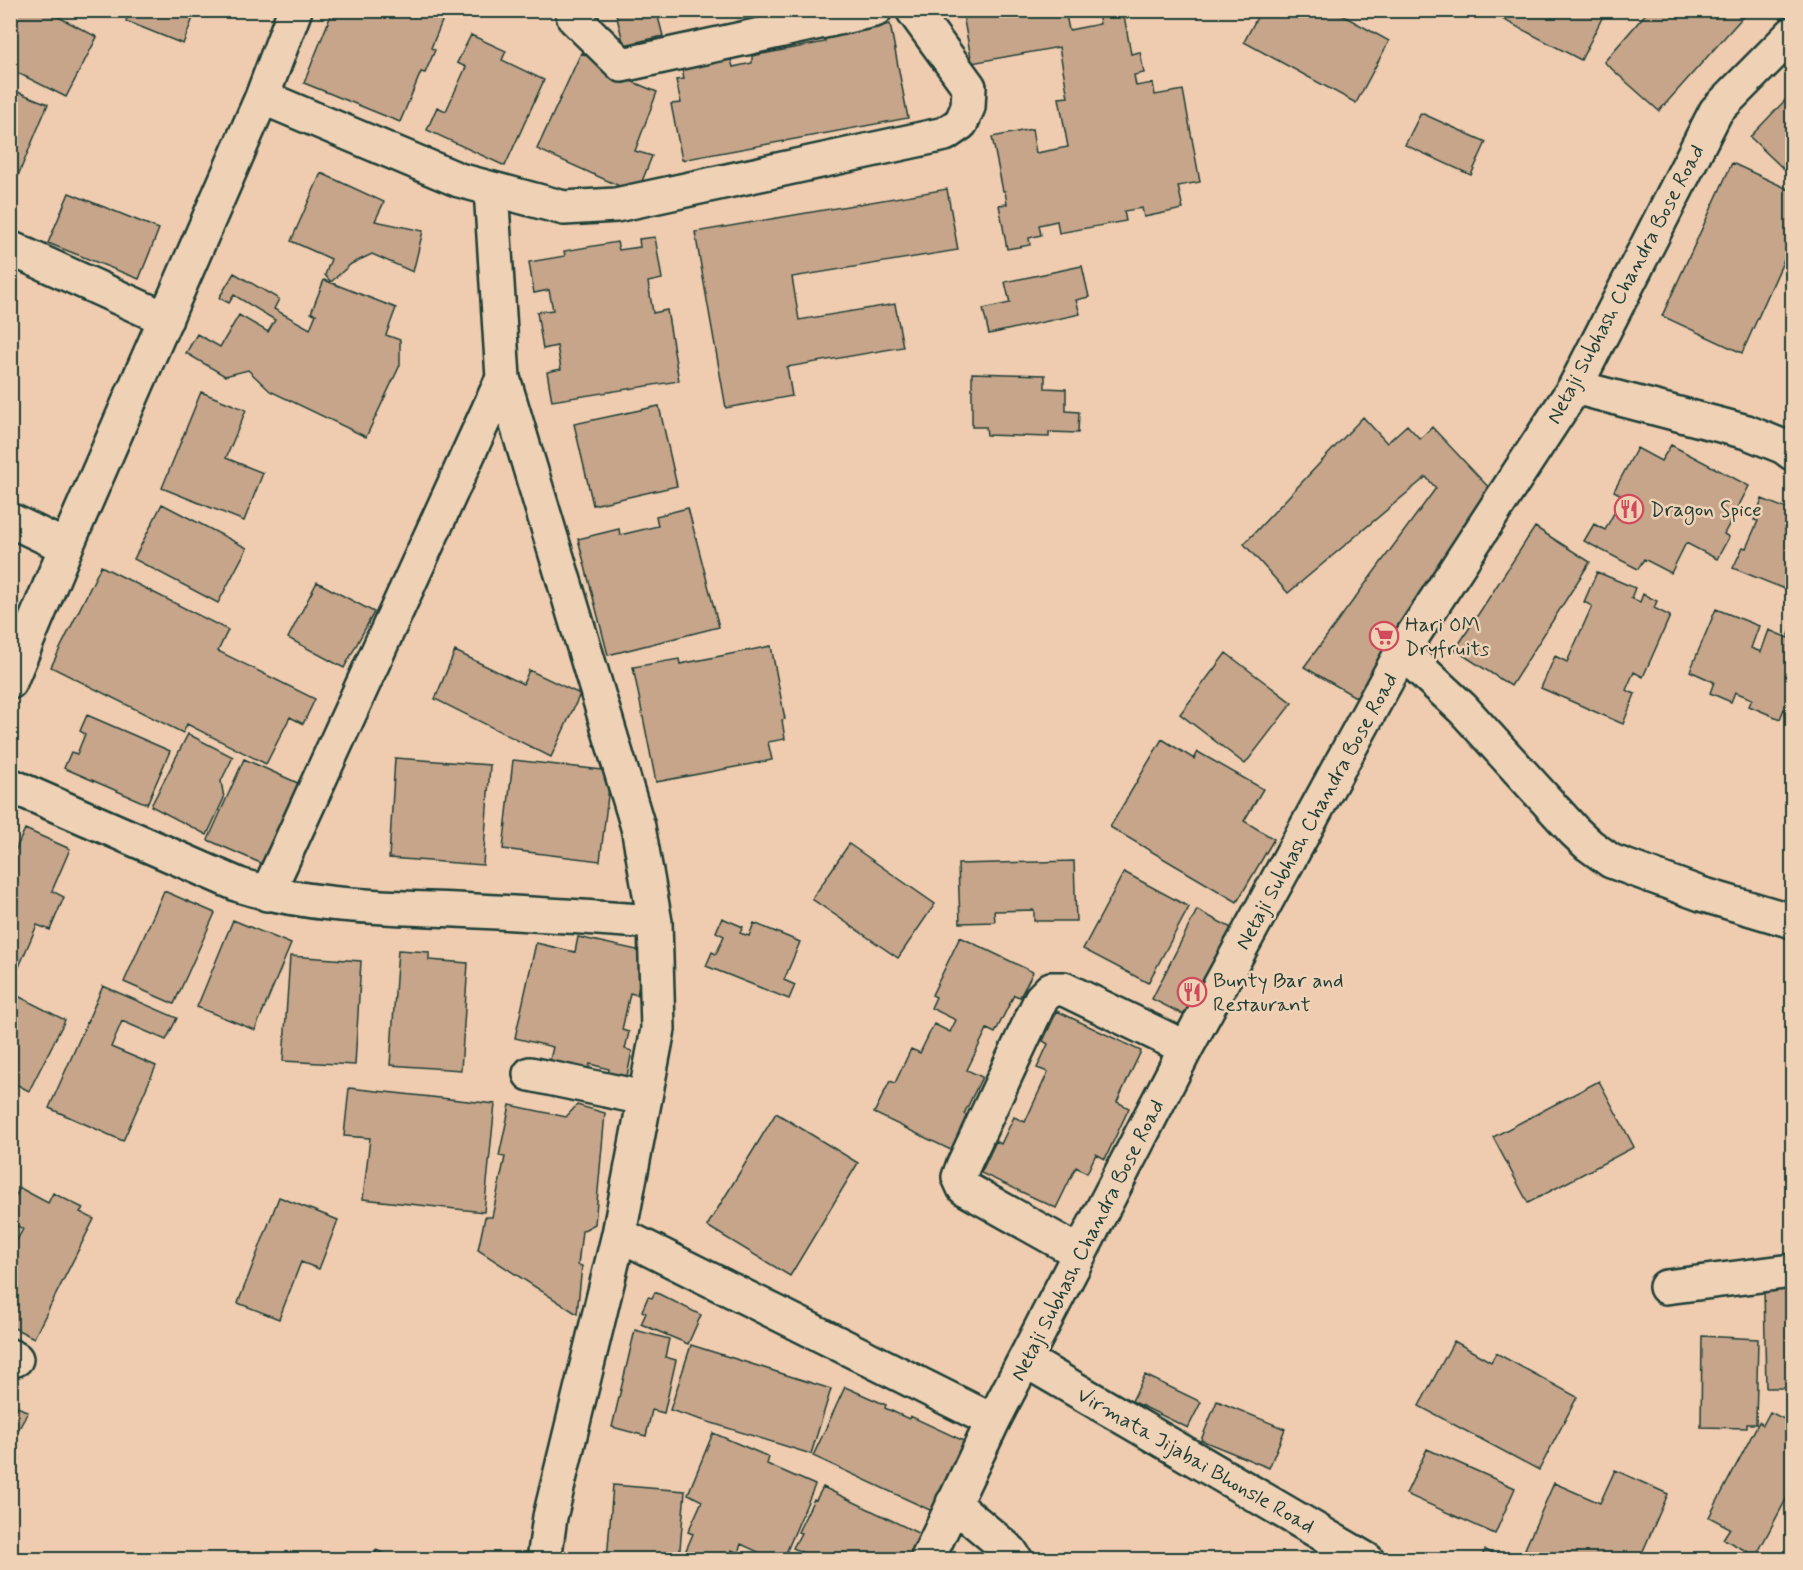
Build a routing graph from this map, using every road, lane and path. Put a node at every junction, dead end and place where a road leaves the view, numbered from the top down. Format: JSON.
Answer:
{"nodes":[{"id":1,"x":295,"y":10,"type":"edge"},
{"id":2,"x":572,"y":10,"type":"edge"},
{"id":3,"x":875,"y":10,"type":"edge"},
{"id":4,"x":913,"y":10,"type":"edge"},
{"id":5,"x":1792,"y":34,"type":"edge"},
{"id":6,"x":262,"y":98,"type":"junction"},
{"id":7,"x":491,"y":189,"type":"junction"},
{"id":8,"x":10,"y":248,"type":"edge"},
{"id":9,"x":166,"y":319,"type":"junction"},
{"id":10,"x":503,"y":378,"type":"junction"},
{"id":11,"x":1575,"y":387,"type":"junction"},
{"id":12,"x":1792,"y":453,"type":"edge"},
{"id":13,"x":10,"y":520,"type":"edge"},
{"id":14,"x":66,"y":547,"type":"junction"},
{"id":15,"x":1402,"y":652,"type":"junction"},
{"id":16,"x":10,"y":682,"type":"edge"},
{"id":17,"x":10,"y":785,"type":"edge"},
{"id":18,"x":267,"y":894,"type":"junction"},
{"id":19,"x":1792,"y":921,"type":"edge"},
{"id":20,"x":656,"y":922,"type":"junction"},
{"id":21,"x":1186,"y":1048,"type":"junction"},
{"id":22,"x":530,"y":1074,"type":"dead end"},
{"id":23,"x":644,"y":1098,"type":"junction"},
{"id":24,"x":619,"y":1234,"type":"junction"},
{"id":25,"x":1080,"y":1252,"type":"junction"},
{"id":26,"x":1792,"y":1271,"type":"edge"},
{"id":27,"x":1666,"y":1287,"type":"dead end"},
{"id":28,"x":1025,"y":1360,"type":"junction"},
{"id":29,"x":993,"y":1421,"type":"junction"},
{"id":30,"x":953,"y":1503,"type":"junction"},
{"id":31,"x":544,"y":1560,"type":"edge"},
{"id":32,"x":927,"y":1560,"type":"edge"},
{"id":33,"x":1016,"y":1560,"type":"edge"},
{"id":34,"x":1367,"y":1560,"type":"edge"}],
"edges":[{"from":1,"to":6,"type":"street"},
{"from":2,"to":3,"type":"street"},
{"from":4,"to":7,"type":"street"},
{"from":5,"to":11,"type":"street","name":"Netaji Subhash Chandra Bose Road"},
{"from":6,"to":7,"type":"street"},
{"from":6,"to":9,"type":"street"},
{"from":7,"to":10,"type":"street"},
{"from":8,"to":9,"type":"street"},
{"from":9,"to":14,"type":"street"},
{"from":10,"to":18,"type":"street"},
{"from":10,"to":20,"type":"street"},
{"from":11,"to":12,"type":"street"},
{"from":11,"to":15,"type":"street","name":"Netaji Subhash Chandra Bose Road"},
{"from":13,"to":14,"type":"street"},
{"from":14,"to":16,"type":"street"},
{"from":15,"to":19,"type":"street"},
{"from":15,"to":21,"type":"street","name":"Netaji Subhash Chandra Bose Road"},
{"from":17,"to":18,"type":"street"},
{"from":18,"to":20,"type":"street"},
{"from":20,"to":23,"type":"street"},
{"from":21,"to":25,"type":"street","name":"Netaji Subhash Chandra Bose Road"},
{"from":21,"to":25,"type":"street"},
{"from":22,"to":23,"type":"street"},
{"from":23,"to":24,"type":"street"},
{"from":24,"to":29,"type":"street"},
{"from":24,"to":31,"type":"street"},
{"from":25,"to":28,"type":"street","name":"Netaji Subhash Chandra Bose Road"},
{"from":26,"to":27,"type":"street"},
{"from":28,"to":29,"type":"street","name":"Netaji Subhash Chandra Bose Road"},
{"from":28,"to":34,"type":"street","name":"Virmata Jijabai Bhonsle Road"},
{"from":29,"to":30,"type":"street","name":"Netaji Subhash Chandra Bose Road"},
{"from":30,"to":32,"type":"street","name":"Netaji Subhash Chandra Bose Road"},
{"from":30,"to":33,"type":"street"}]}
